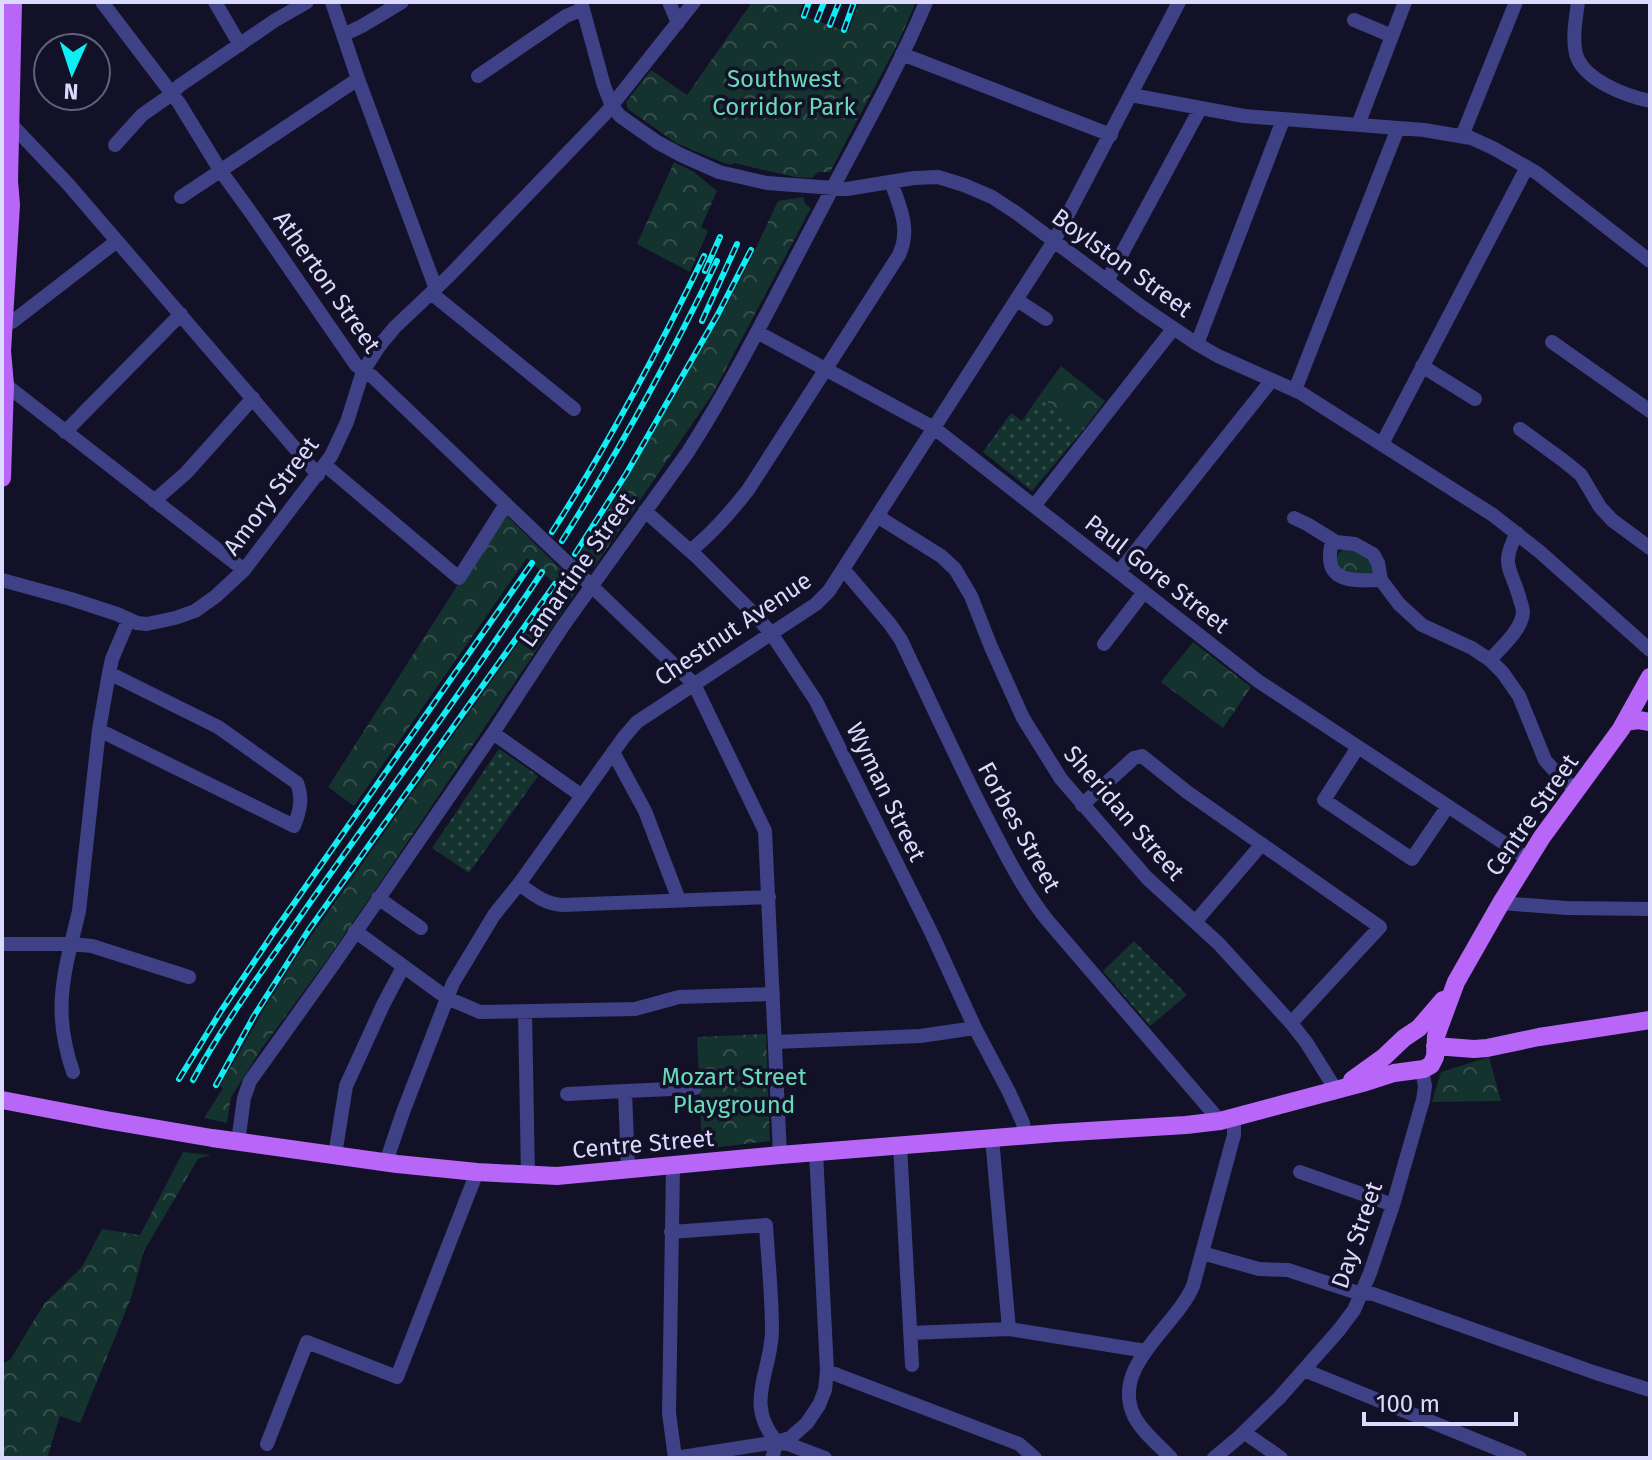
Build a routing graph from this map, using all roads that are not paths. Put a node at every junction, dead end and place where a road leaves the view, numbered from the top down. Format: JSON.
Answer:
{"nodes":[{"id":1,"x":13,"y":2,"type":"edge"},
{"id":2,"x":102,"y":2,"type":"edge"},
{"id":3,"x":215,"y":2,"type":"edge"},
{"id":4,"x":307,"y":2,"type":"edge"},
{"id":5,"x":332,"y":2,"type":"edge"},
{"id":6,"x":402,"y":2,"type":"edge"},
{"id":7,"x":669,"y":2,"type":"edge"},
{"id":8,"x":694,"y":2,"type":"edge"},
{"id":9,"x":926,"y":2,"type":"edge"},
{"id":10,"x":1179,"y":2,"type":"edge"},
{"id":11,"x":1405,"y":2,"type":"edge"},
{"id":12,"x":1516,"y":2,"type":"edge"},
{"id":13,"x":1578,"y":2,"type":"edge"},
{"id":14,"x":582,"y":6,"type":"edge"},
{"id":15,"x":1354,"y":20,"type":"dead end"},
{"id":16,"x":678,"y":23,"type":"junction"},
{"id":17,"x":343,"y":35,"type":"junction"},
{"id":18,"x":1392,"y":36,"type":"junction"},
{"id":19,"x":240,"y":45,"type":"junction"},
{"id":20,"x":902,"y":54,"type":"junction"},
{"id":21,"x":478,"y":76,"type":"dead end"},
{"id":22,"x":358,"y":79,"type":"junction"},
{"id":23,"x":172,"y":94,"type":"junction"},
{"id":24,"x":1131,"y":95,"type":"junction"},
{"id":25,"x":1650,"y":101,"type":"edge"},
{"id":26,"x":612,"y":106,"type":"junction"},
{"id":27,"x":1200,"y":109,"type":"junction"},
{"id":28,"x":1283,"y":120,"type":"junction"},
{"id":29,"x":10,"y":123,"type":"junction"},
{"id":30,"x":1358,"y":125,"type":"junction"},
{"id":31,"x":1398,"y":128,"type":"junction"},
{"id":32,"x":1111,"y":135,"type":"junction"},
{"id":33,"x":1462,"y":136,"type":"junction"},
{"id":34,"x":115,"y":145,"type":"dead end"},
{"id":35,"x":1527,"y":167,"type":"junction"},
{"id":36,"x":220,"y":170,"type":"junction"},
{"id":37,"x":891,"y":182,"type":"junction"},
{"id":38,"x":832,"y":189,"type":"junction"},
{"id":39,"x":181,"y":197,"type":"dead end"},
{"id":40,"x":117,"y":241,"type":"junction"},
{"id":41,"x":1054,"y":241,"type":"junction"},
{"id":42,"x":1650,"y":261,"type":"edge"},
{"id":43,"x":1107,"y":281,"type":"junction"},
{"id":44,"x":434,"y":291,"type":"junction"},
{"id":45,"x":1017,"y":300,"type":"junction"},
{"id":46,"x":181,"y":314,"type":"junction"},
{"id":47,"x":1046,"y":319,"type":"dead end"},
{"id":48,"x":4,"y":322,"type":"edge"},
{"id":49,"x":1173,"y":329,"type":"junction"},
{"id":50,"x":757,"y":332,"type":"junction"},
{"id":51,"x":1552,"y":342,"type":"dead end"},
{"id":52,"x":1197,"y":344,"type":"junction"},
{"id":53,"x":1422,"y":366,"type":"junction"},
{"id":54,"x":826,"y":369,"type":"junction"},
{"id":55,"x":363,"y":371,"type":"junction"},
{"id":56,"x":1271,"y":381,"type":"junction"},
{"id":57,"x":4,"y":384,"type":"edge"},
{"id":58,"x":1295,"y":390,"type":"junction"},
{"id":59,"x":253,"y":398,"type":"junction"},
{"id":60,"x":1475,"y":399,"type":"dead end"},
{"id":61,"x":574,"y":409,"type":"dead end"},
{"id":62,"x":1650,"y":411,"type":"edge"},
{"id":63,"x":934,"y":428,"type":"junction"},
{"id":64,"x":1520,"y":429,"type":"dead end"},
{"id":65,"x":65,"y":432,"type":"junction"},
{"id":66,"x":1382,"y":444,"type":"junction"},
{"id":67,"x":322,"y":470,"type":"junction"},
{"id":68,"x":2,"y":478,"type":"edge"},
{"id":69,"x":154,"y":501,"type":"junction"},
{"id":70,"x":506,"y":504,"type":"junction"},
{"id":71,"x":1034,"y":506,"type":"junction"},
{"id":72,"x":645,"y":511,"type":"junction"},
{"id":73,"x":877,"y":516,"type":"junction"},
{"id":74,"x":1294,"y":518,"type":"dead end"},
{"id":75,"x":1517,"y":533,"type":"junction"},
{"id":76,"x":1336,"y":542,"type":"junction"},
{"id":77,"x":1650,"y":548,"type":"edge"},
{"id":78,"x":690,"y":551,"type":"junction"},
{"id":79,"x":244,"y":570,"type":"junction"},
{"id":80,"x":844,"y":570,"type":"junction"},
{"id":81,"x":1119,"y":572,"type":"junction"},
{"id":82,"x":2,"y":580,"type":"edge"},
{"id":83,"x":1381,"y":580,"type":"junction"},
{"id":84,"x":592,"y":585,"type":"junction"},
{"id":85,"x":1144,"y":592,"type":"junction"},
{"id":86,"x":129,"y":619,"type":"junction"},
{"id":87,"x":771,"y":633,"type":"junction"},
{"id":88,"x":1104,"y":644,"type":"dead end"},
{"id":89,"x":1650,"y":650,"type":"edge"},
{"id":90,"x":1490,"y":660,"type":"junction"},
{"id":91,"x":109,"y":673,"type":"junction"},
{"id":92,"x":1650,"y":677,"type":"edge"},
{"id":93,"x":694,"y":684,"type":"junction"},
{"id":94,"x":1625,"y":722,"type":"junction"},
{"id":95,"x":1650,"y":722,"type":"edge"},
{"id":96,"x":99,"y":730,"type":"junction"},
{"id":97,"x":493,"y":733,"type":"junction"},
{"id":98,"x":1358,"y":747,"type":"junction"},
{"id":99,"x":613,"y":752,"type":"junction"},
{"id":100,"x":1577,"y":790,"type":"junction"},
{"id":101,"x":582,"y":796,"type":"junction"},
{"id":102,"x":1082,"y":805,"type":"junction"},
{"id":103,"x":1448,"y":806,"type":"junction"},
{"id":104,"x":1262,"y":844,"type":"junction"},
{"id":105,"x":1528,"y":859,"type":"junction"},
{"id":106,"x":519,"y":884,"type":"junction"},
{"id":107,"x":769,"y":897,"type":"junction"},
{"id":108,"x":378,"y":898,"type":"junction"},
{"id":109,"x":679,"y":900,"type":"junction"},
{"id":110,"x":1501,"y":903,"type":"junction"},
{"id":111,"x":1650,"y":909,"type":"edge"},
{"id":112,"x":1195,"y":922,"type":"junction"},
{"id":113,"x":421,"y":928,"type":"dead end"},
{"id":114,"x":355,"y":931,"type":"junction"},
{"id":115,"x":2,"y":944,"type":"edge"},
{"id":116,"x":71,"y":944,"type":"junction"},
{"id":117,"x":403,"y":967,"type":"junction"},
{"id":118,"x":189,"y":977,"type":"dead end"},
{"id":119,"x":1456,"y":982,"type":"junction"},
{"id":120,"x":773,"y":994,"type":"junction"},
{"id":121,"x":447,"y":998,"type":"junction"},
{"id":122,"x":525,"y":1011,"type":"junction"},
{"id":123,"x":1650,"y":1020,"type":"edge"},
{"id":124,"x":1291,"y":1023,"type":"junction"},
{"id":125,"x":975,"y":1028,"type":"junction"},
{"id":126,"x":1406,"y":1038,"type":"junction"},
{"id":127,"x":775,"y":1042,"type":"junction"},
{"id":128,"x":1428,"y":1059,"type":"junction"},
{"id":129,"x":73,"y":1072,"type":"dead end"},
{"id":130,"x":695,"y":1088,"type":"dead end"},
{"id":131,"x":1336,"y":1090,"type":"junction"},
{"id":132,"x":625,"y":1091,"type":"junction"},
{"id":133,"x":567,"y":1094,"type":"dead end"},
{"id":134,"x":2,"y":1100,"type":"edge"},
{"id":135,"x":1227,"y":1120,"type":"junction"},
{"id":136,"x":1025,"y":1135,"type":"junction"},
{"id":137,"x":992,"y":1138,"type":"junction"},
{"id":138,"x":238,"y":1142,"type":"junction"},
{"id":139,"x":900,"y":1145,"type":"junction"},
{"id":140,"x":816,"y":1152,"type":"junction"},
{"id":141,"x":335,"y":1155,"type":"junction"},
{"id":142,"x":780,"y":1155,"type":"junction"},
{"id":143,"x":386,"y":1162,"type":"junction"},
{"id":144,"x":673,"y":1166,"type":"junction"},
{"id":145,"x":628,"y":1170,"type":"junction"},
{"id":146,"x":477,"y":1172,"type":"junction"},
{"id":147,"x":1300,"y":1172,"type":"dead end"},
{"id":148,"x":528,"y":1176,"type":"junction"},
{"id":149,"x":1393,"y":1205,"type":"junction"},
{"id":150,"x":671,"y":1232,"type":"junction"},
{"id":151,"x":1202,"y":1253,"type":"junction"},
{"id":152,"x":1363,"y":1293,"type":"junction"},
{"id":153,"x":1009,"y":1329,"type":"junction"},
{"id":154,"x":910,"y":1333,"type":"junction"},
{"id":155,"x":1146,"y":1351,"type":"junction"},
{"id":156,"x":912,"y":1365,"type":"dead end"},
{"id":157,"x":1304,"y":1370,"type":"junction"},
{"id":158,"x":827,"y":1371,"type":"junction"},
{"id":159,"x":1650,"y":1390,"type":"edge"},
{"id":160,"x":1245,"y":1433,"type":"junction"},
{"id":161,"x":777,"y":1442,"type":"junction"},
{"id":162,"x":267,"y":1444,"type":"dead end"},
{"id":163,"x":675,"y":1458,"type":"edge"},
{"id":164,"x":772,"y":1458,"type":"edge"},
{"id":165,"x":825,"y":1458,"type":"edge"},
{"id":166,"x":1035,"y":1458,"type":"edge"},
{"id":167,"x":1171,"y":1458,"type":"edge"},
{"id":168,"x":1214,"y":1458,"type":"edge"},
{"id":169,"x":1281,"y":1458,"type":"edge"},
{"id":170,"x":1520,"y":1458,"type":"edge"}],
"edges":[{"from":1,"to":29,"type":"main road"},
{"from":2,"to":23,"type":"street","name":"Atherton Street"},
{"from":3,"to":19,"type":"street"},
{"from":4,"to":19,"type":"street"},
{"from":5,"to":17,"type":"street"},
{"from":6,"to":17,"type":"street"},
{"from":7,"to":16,"type":"street"},
{"from":8,"to":16,"type":"street","name":"Amory Street"},
{"from":9,"to":20,"type":"street","name":"Lamartine Street"},
{"from":10,"to":24,"type":"street","name":"Chestnut Avenue"},
{"from":11,"to":18,"type":"street"},
{"from":12,"to":33,"type":"street"},
{"from":13,"to":25,"type":"street"},
{"from":14,"to":21,"type":"street"},
{"from":14,"to":26,"type":"street"},
{"from":15,"to":18,"type":"street"},
{"from":16,"to":26,"type":"street","name":"Amory Street"},
{"from":17,"to":22,"type":"street"},
{"from":18,"to":30,"type":"street"},
{"from":19,"to":23,"type":"street"},
{"from":20,"to":32,"type":"street"},
{"from":20,"to":38,"type":"street","name":"Lamartine Street"},
{"from":22,"to":36,"type":"street"},
{"from":22,"to":44,"type":"street"},
{"from":23,"to":34,"type":"street"},
{"from":23,"to":36,"type":"street","name":"Atherton Street"},
{"from":24,"to":27,"type":"street"},
{"from":24,"to":32,"type":"street","name":"Chestnut Avenue"},
{"from":26,"to":38,"type":"street","name":"Boylston Street"},
{"from":26,"to":44,"type":"street","name":"Amory Street"},
{"from":27,"to":28,"type":"street"},
{"from":27,"to":43,"type":"street"},
{"from":28,"to":30,"type":"street"},
{"from":28,"to":52,"type":"street"},
{"from":29,"to":40,"type":"street"},
{"from":29,"to":48,"type":"main road"},
{"from":30,"to":31,"type":"street"},
{"from":31,"to":33,"type":"street"},
{"from":31,"to":58,"type":"street"},
{"from":32,"to":41,"type":"street","name":"Chestnut Avenue"},
{"from":33,"to":35,"type":"street"},
{"from":35,"to":42,"type":"street"},
{"from":35,"to":53,"type":"street"},
{"from":36,"to":39,"type":"street"},
{"from":36,"to":55,"type":"street","name":"Atherton Street"},
{"from":37,"to":38,"type":"street","name":"Boylston Street"},
{"from":37,"to":41,"type":"street","name":"Boylston Street"},
{"from":37,"to":54,"type":"street"},
{"from":38,"to":50,"type":"street","name":"Lamartine Street"},
{"from":40,"to":46,"type":"street"},
{"from":40,"to":48,"type":"street"},
{"from":41,"to":43,"type":"street","name":"Boylston Street"},
{"from":41,"to":45,"type":"street","name":"Chestnut Avenue"},
{"from":43,"to":49,"type":"street","name":"Boylston Street"},
{"from":44,"to":55,"type":"street","name":"Amory Street"},
{"from":44,"to":61,"type":"street"},
{"from":45,"to":47,"type":"street"},
{"from":45,"to":63,"type":"street","name":"Chestnut Avenue"},
{"from":46,"to":59,"type":"street"},
{"from":46,"to":65,"type":"street"},
{"from":48,"to":57,"type":"main road"},
{"from":49,"to":52,"type":"street","name":"Boylston Street"},
{"from":49,"to":71,"type":"street"},
{"from":50,"to":54,"type":"street","name":"Paul Gore Street"},
{"from":50,"to":72,"type":"street","name":"Lamartine Street"},
{"from":51,"to":62,"type":"street"},
{"from":52,"to":56,"type":"street","name":"Boylston Street"},
{"from":53,"to":60,"type":"street"},
{"from":53,"to":66,"type":"street"},
{"from":54,"to":63,"type":"street","name":"Paul Gore Street"},
{"from":54,"to":78,"type":"street"},
{"from":55,"to":67,"type":"street","name":"Amory Street"},
{"from":55,"to":70,"type":"street","name":"Atherton Street"},
{"from":56,"to":58,"type":"street","name":"Boylston Street"},
{"from":56,"to":81,"type":"street"},
{"from":57,"to":65,"type":"street"},
{"from":57,"to":68,"type":"main road"},
{"from":58,"to":66,"type":"street","name":"Boylston Street"},
{"from":59,"to":67,"type":"street"},
{"from":59,"to":69,"type":"street"},
{"from":63,"to":71,"type":"street","name":"Paul Gore Street"},
{"from":63,"to":73,"type":"street","name":"Chestnut Avenue"},
{"from":64,"to":77,"type":"street"},
{"from":65,"to":69,"type":"street"},
{"from":66,"to":75,"type":"street","name":"Boylston Street"},
{"from":67,"to":70,"type":"street"},
{"from":67,"to":79,"type":"street","name":"Amory Street"},
{"from":69,"to":79,"type":"street"},
{"from":70,"to":84,"type":"street","name":"Atherton Street"},
{"from":71,"to":81,"type":"street","name":"Paul Gore Street"},
{"from":72,"to":78,"type":"street","name":"Wyman Street"},
{"from":72,"to":84,"type":"street","name":"Lamartine Street"},
{"from":73,"to":80,"type":"street","name":"Chestnut Avenue"},
{"from":73,"to":102,"type":"street","name":"Sheridan Street"},
{"from":74,"to":76,"type":"street"},
{"from":75,"to":89,"type":"street","name":"Boylston Street"},
{"from":75,"to":90,"type":"street"},
{"from":76,"to":83,"type":"street"},
{"from":76,"to":83,"type":"street"},
{"from":78,"to":87,"type":"street","name":"Wyman Street"},
{"from":79,"to":86,"type":"street","name":"Amory Street"},
{"from":80,"to":87,"type":"street","name":"Chestnut Avenue"},
{"from":80,"to":135,"type":"street","name":"Forbes Street"},
{"from":81,"to":85,"type":"street","name":"Paul Gore Street"},
{"from":82,"to":86,"type":"street","name":"Amory Street"},
{"from":83,"to":90,"type":"street"},
{"from":84,"to":93,"type":"street","name":"Atherton Street"},
{"from":84,"to":97,"type":"street","name":"Lamartine Street"},
{"from":85,"to":88,"type":"street"},
{"from":85,"to":98,"type":"street","name":"Paul Gore Street"},
{"from":86,"to":91,"type":"street"},
{"from":87,"to":93,"type":"street","name":"Chestnut Avenue"},
{"from":87,"to":125,"type":"street","name":"Wyman Street"},
{"from":90,"to":100,"type":"street"},
{"from":91,"to":96,"type":"street"},
{"from":91,"to":96,"type":"street"},
{"from":92,"to":94,"type":"main road","name":"Centre Street"},
{"from":93,"to":99,"type":"street","name":"Chestnut Avenue"},
{"from":93,"to":107,"type":"street"},
{"from":94,"to":95,"type":"main road"},
{"from":94,"to":100,"type":"main road","name":"Centre Street"},
{"from":96,"to":116,"type":"street"},
{"from":97,"to":101,"type":"street"},
{"from":97,"to":108,"type":"street","name":"Lamartine Street"},
{"from":98,"to":103,"type":"street","name":"Paul Gore Street"},
{"from":98,"to":103,"type":"street"},
{"from":99,"to":101,"type":"street","name":"Chestnut Avenue"},
{"from":99,"to":109,"type":"street"},
{"from":100,"to":105,"type":"main road","name":"Centre Street"},
{"from":101,"to":106,"type":"street","name":"Chestnut Avenue"},
{"from":102,"to":104,"type":"street"},
{"from":102,"to":112,"type":"street","name":"Sheridan Street"},
{"from":103,"to":105,"type":"street","name":"Paul Gore Street"},
{"from":104,"to":112,"type":"street"},
{"from":104,"to":124,"type":"street"},
{"from":105,"to":110,"type":"main road","name":"Centre Street"},
{"from":106,"to":109,"type":"street"},
{"from":106,"to":121,"type":"street","name":"Chestnut Avenue"},
{"from":107,"to":109,"type":"street"},
{"from":107,"to":120,"type":"street"},
{"from":108,"to":113,"type":"street"},
{"from":108,"to":114,"type":"street","name":"Lamartine Street"},
{"from":110,"to":111,"type":"street"},
{"from":110,"to":119,"type":"main road","name":"Centre Street"},
{"from":112,"to":124,"type":"street","name":"Sheridan Street"},
{"from":114,"to":117,"type":"street"},
{"from":114,"to":138,"type":"street","name":"Lamartine Street"},
{"from":115,"to":116,"type":"street"},
{"from":116,"to":118,"type":"street"},
{"from":116,"to":129,"type":"street"},
{"from":117,"to":121,"type":"street"},
{"from":117,"to":141,"type":"street"},
{"from":119,"to":126,"type":"main road","name":"Centre Street"},
{"from":119,"to":128,"type":"main road","name":"Centre Street"},
{"from":120,"to":122,"type":"street"},
{"from":120,"to":127,"type":"street"},
{"from":121,"to":122,"type":"street"},
{"from":121,"to":143,"type":"street","name":"Chestnut Avenue"},
{"from":122,"to":148,"type":"street"},
{"from":123,"to":128,"type":"main road"},
{"from":124,"to":131,"type":"street","name":"Sheridan Street"},
{"from":125,"to":127,"type":"street"},
{"from":125,"to":136,"type":"street","name":"Wyman Street"},
{"from":126,"to":128,"type":"main road"},
{"from":126,"to":128,"type":"main road"},
{"from":126,"to":131,"type":"main road","name":"Centre Street"},
{"from":127,"to":142,"type":"street"},
{"from":128,"to":131,"type":"main road","name":"Centre Street"},
{"from":128,"to":149,"type":"street","name":"Day Street"},
{"from":130,"to":132,"type":"street"},
{"from":131,"to":135,"type":"main road","name":"Centre Street"},
{"from":132,"to":133,"type":"street"},
{"from":132,"to":145,"type":"street"},
{"from":134,"to":138,"type":"main road","name":"Centre Street"},
{"from":135,"to":136,"type":"main road","name":"Centre Street"},
{"from":135,"to":151,"type":"street"},
{"from":136,"to":137,"type":"main road","name":"Centre Street"},
{"from":137,"to":139,"type":"main road","name":"Centre Street"},
{"from":137,"to":153,"type":"street"},
{"from":138,"to":141,"type":"main road","name":"Centre Street"},
{"from":139,"to":140,"type":"main road","name":"Centre Street"},
{"from":139,"to":154,"type":"street"},
{"from":140,"to":142,"type":"main road","name":"Centre Street"},
{"from":140,"to":158,"type":"street"},
{"from":141,"to":143,"type":"main road","name":"Centre Street"},
{"from":142,"to":144,"type":"main road","name":"Centre Street"},
{"from":143,"to":146,"type":"main road","name":"Centre Street"},
{"from":144,"to":145,"type":"main road","name":"Centre Street"},
{"from":144,"to":150,"type":"street"},
{"from":145,"to":148,"type":"main road","name":"Centre Street"},
{"from":146,"to":148,"type":"main road","name":"Centre Street"},
{"from":146,"to":162,"type":"street"},
{"from":147,"to":149,"type":"street"},
{"from":149,"to":152,"type":"street","name":"Day Street"},
{"from":150,"to":161,"type":"street"},
{"from":150,"to":163,"type":"street"},
{"from":151,"to":152,"type":"street"},
{"from":151,"to":155,"type":"street"},
{"from":152,"to":157,"type":"street","name":"Day Street"},
{"from":152,"to":159,"type":"street"},
{"from":153,"to":154,"type":"street"},
{"from":153,"to":155,"type":"street"},
{"from":154,"to":156,"type":"street"},
{"from":155,"to":167,"type":"street"},
{"from":157,"to":160,"type":"street","name":"Day Street"},
{"from":157,"to":170,"type":"street"},
{"from":158,"to":161,"type":"street"},
{"from":158,"to":166,"type":"street"},
{"from":160,"to":168,"type":"street","name":"Day Street"},
{"from":160,"to":169,"type":"street"},
{"from":161,"to":163,"type":"street"},
{"from":161,"to":164,"type":"street"},
{"from":161,"to":165,"type":"street"}]}
